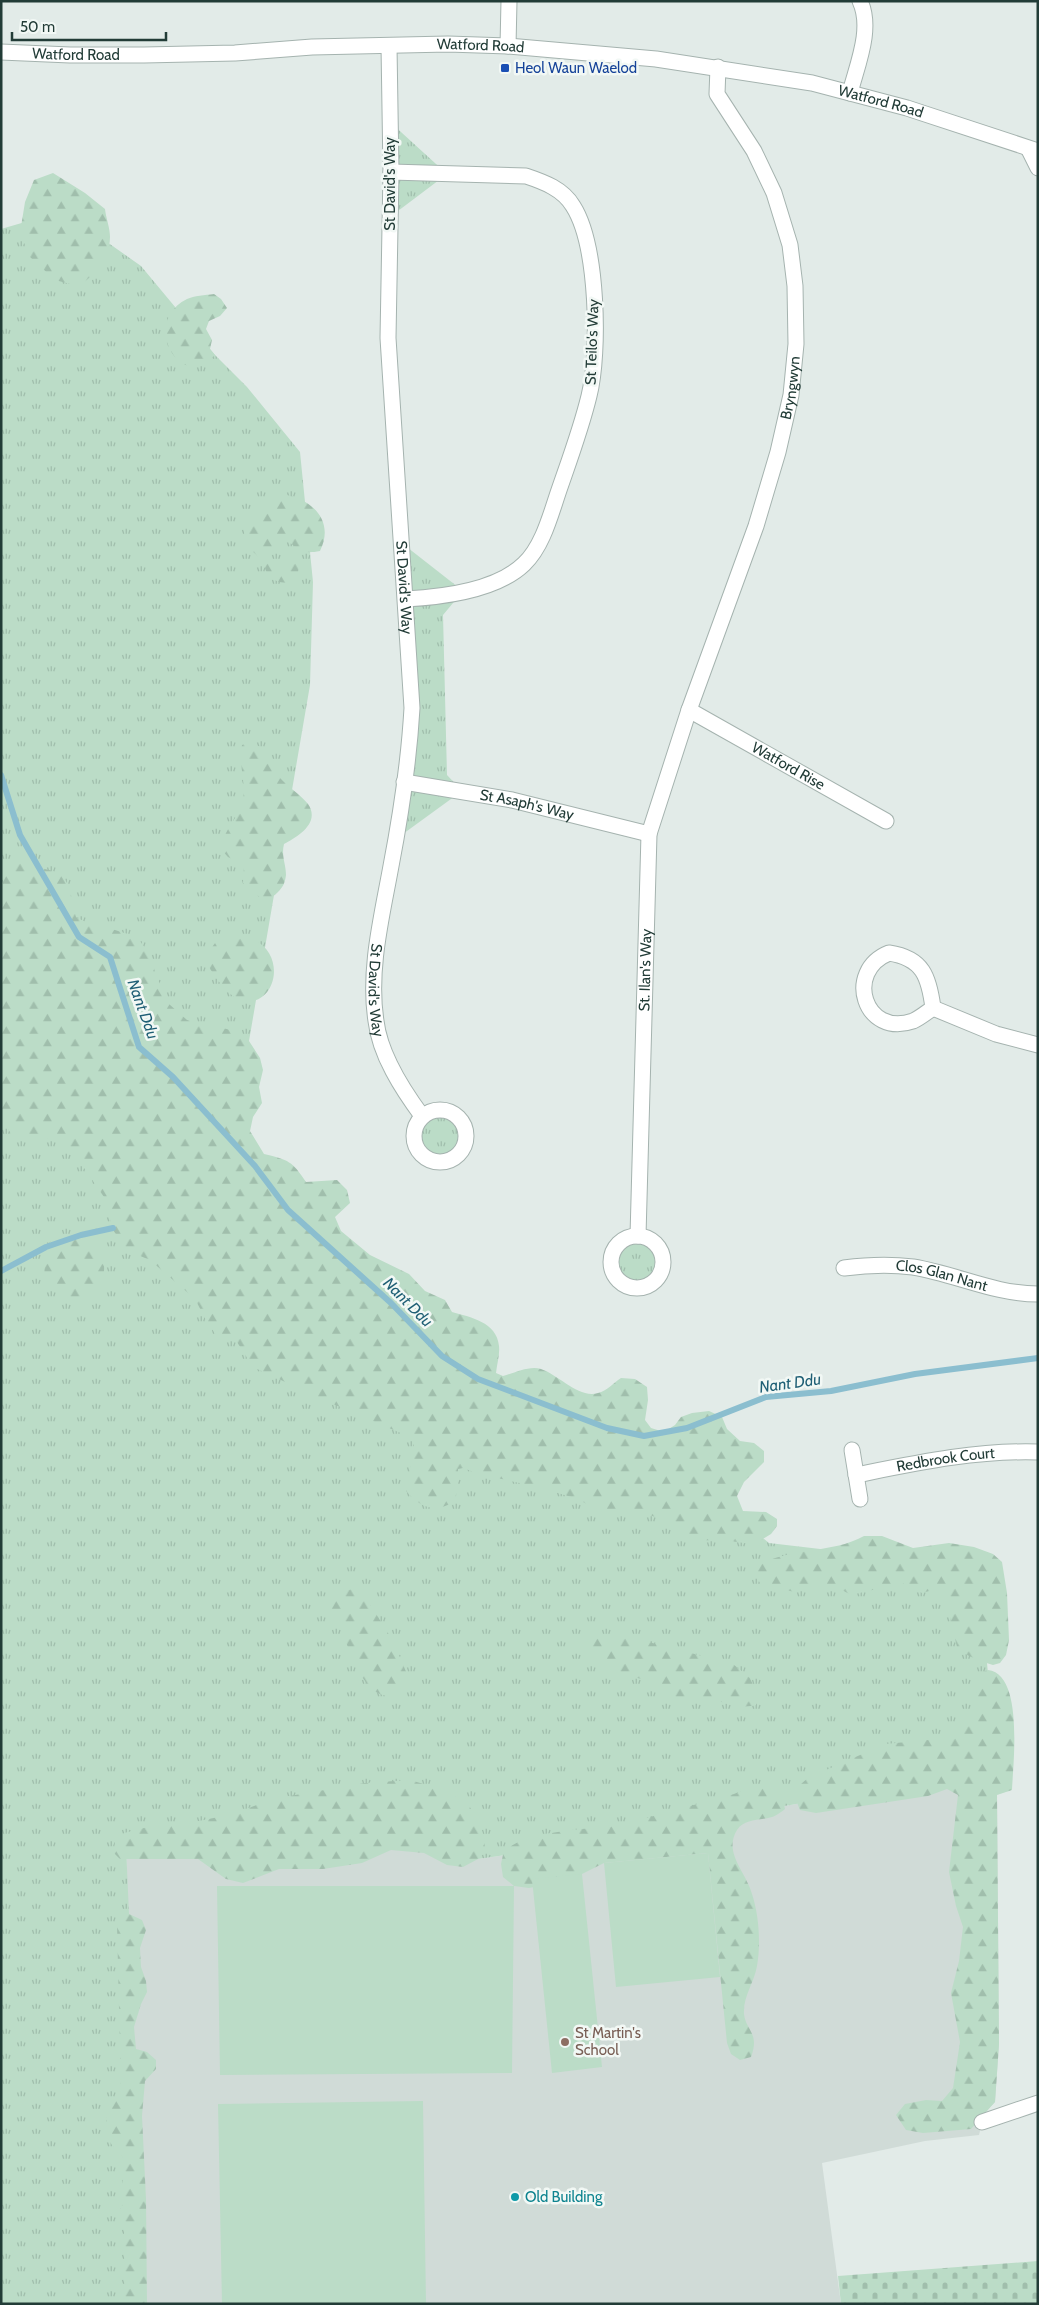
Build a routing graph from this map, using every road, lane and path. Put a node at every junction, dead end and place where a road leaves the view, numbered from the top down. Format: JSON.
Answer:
{"nodes":[{"id":1,"x":509,"y":1,"type":"edge"},
{"id":2,"x":860,"y":1,"type":"edge"},
{"id":3,"x":389,"y":46,"type":"junction"},
{"id":4,"x":508,"y":46,"type":"junction"},
{"id":5,"x":1,"y":52,"type":"edge"},
{"id":6,"x":718,"y":67,"type":"junction"},
{"id":7,"x":850,"y":93,"type":"junction"},
{"id":8,"x":1033,"y":151,"type":"edge"},
{"id":9,"x":1038,"y":168,"type":"edge"},
{"id":10,"x":390,"y":172,"type":"junction"},
{"id":11,"x":406,"y":599,"type":"junction"},
{"id":12,"x":689,"y":710,"type":"junction"},
{"id":13,"x":404,"y":782,"type":"junction"},
{"id":14,"x":886,"y":821,"type":"dead end"},
{"id":15,"x":649,"y":834,"type":"junction"},
{"id":16,"x":933,"y":1008,"type":"junction"},
{"id":17,"x":1038,"y":1046,"type":"edge"},
{"id":18,"x":422,"y":1116,"type":"dead end"},
{"id":19,"x":638,"y":1236,"type":"dead end"},
{"id":20,"x":844,"y":1268,"type":"dead end"},
{"id":21,"x":1038,"y":1294,"type":"edge"},
{"id":22,"x":852,"y":1450,"type":"dead end"},
{"id":23,"x":1038,"y":1452,"type":"edge"},
{"id":24,"x":856,"y":1475,"type":"junction"},
{"id":25,"x":860,"y":1499,"type":"dead end"},
{"id":26,"x":1038,"y":2103,"type":"edge"},
{"id":27,"x":982,"y":2122,"type":"dead end"}],
"edges":[{"from":1,"to":4,"type":"street"},
{"from":2,"to":7,"type":"street"},
{"from":3,"to":4,"type":"street","name":"Watford Road"},
{"from":3,"to":5,"type":"street","name":"Watford Road"},
{"from":3,"to":10,"type":"street","name":"St David's Way"},
{"from":4,"to":6,"type":"street","name":"Watford Road"},
{"from":6,"to":7,"type":"street","name":"Watford Road"},
{"from":6,"to":12,"type":"street","name":"Bryngwyn"},
{"from":7,"to":8,"type":"street","name":"Watford Road"},
{"from":8,"to":9,"type":"street"},
{"from":10,"to":11,"type":"street","name":"St David's Way"},
{"from":10,"to":11,"type":"street","name":"St Teilo's Way"},
{"from":11,"to":13,"type":"street","name":"St David's Way"},
{"from":12,"to":14,"type":"street","name":"Watford Rise"},
{"from":12,"to":15,"type":"street","name":"St. Ilan's Way"},
{"from":13,"to":15,"type":"street","name":"St Asaph's Way"},
{"from":13,"to":18,"type":"street","name":"St David's Way"},
{"from":15,"to":19,"type":"street","name":"St. Ilan's Way"},
{"from":16,"to":16,"type":"street"},
{"from":16,"to":17,"type":"street"},
{"from":20,"to":21,"type":"street","name":"Clos Glan Nant"},
{"from":22,"to":24,"type":"street"},
{"from":23,"to":24,"type":"street","name":"Redbrook Court"},
{"from":24,"to":25,"type":"street"},
{"from":26,"to":27,"type":"street"}]}
